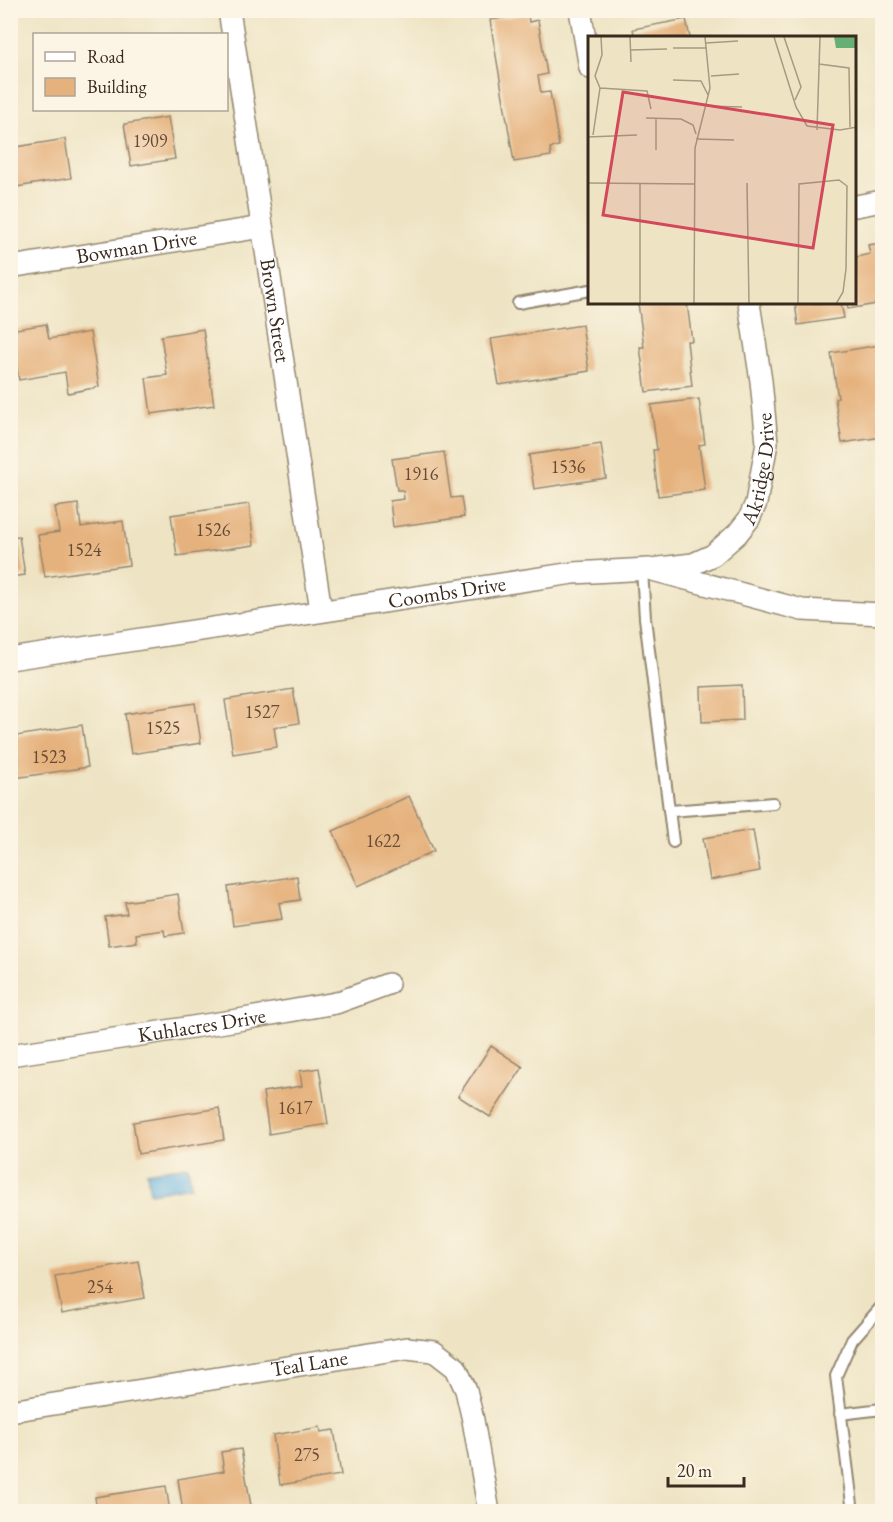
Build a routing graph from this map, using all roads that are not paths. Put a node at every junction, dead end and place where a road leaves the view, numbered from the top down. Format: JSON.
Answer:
{"nodes":[{"id":1,"x":229,"y":10,"type":"edge"},
{"id":2,"x":580,"y":10,"type":"edge"},
{"id":3,"x":588,"y":56,"type":"edge"},
{"id":4,"x":882,"y":201,"type":"edge"},
{"id":5,"x":857,"y":206,"type":"edge"},
{"id":6,"x":262,"y":227,"type":"junction"},
{"id":7,"x":10,"y":267,"type":"edge"},
{"id":8,"x":588,"y":290,"type":"edge"},
{"id":9,"x":518,"y":303,"type":"dead end"},
{"id":10,"x":748,"y":304,"type":"edge"},
{"id":11,"x":646,"y":569,"type":"junction"},
{"id":12,"x":321,"y":610,"type":"junction"},
{"id":13,"x":882,"y":614,"type":"edge"},
{"id":14,"x":10,"y":659,"type":"edge"},
{"id":15,"x":773,"y":803,"type":"dead end"},
{"id":16,"x":670,"y":811,"type":"junction"},
{"id":17,"x":674,"y":843,"type":"dead end"},
{"id":18,"x":388,"y":984,"type":"dead end"},
{"id":19,"x":10,"y":1055,"type":"edge"},
{"id":20,"x":882,"y":1306,"type":"edge"},
{"id":21,"x":882,"y":1409,"type":"edge"},
{"id":22,"x":10,"y":1410,"type":"edge"},
{"id":23,"x":840,"y":1414,"type":"junction"},
{"id":24,"x":489,"y":1512,"type":"edge"},
{"id":25,"x":853,"y":1512,"type":"edge"}],
"edges":[{"from":1,"to":6,"type":"street","name":"Brown Street"},
{"from":2,"to":3,"type":"street"},
{"from":4,"to":5,"type":"street"},
{"from":6,"to":7,"type":"street","name":"Bowman Drive"},
{"from":6,"to":12,"type":"street","name":"Brown Street"},
{"from":8,"to":9,"type":"lane"},
{"from":10,"to":11,"type":"street","name":"Akridge Drive"},
{"from":11,"to":12,"type":"street","name":"Coombs Drive"},
{"from":11,"to":13,"type":"street","name":"Coombs Drive"},
{"from":11,"to":16,"type":"lane"},
{"from":12,"to":14,"type":"street","name":"Coombs Drive"},
{"from":15,"to":16,"type":"lane"},
{"from":16,"to":17,"type":"lane"},
{"from":18,"to":19,"type":"street","name":"Kuhlacres Drive"},
{"from":20,"to":23,"type":"lane"},
{"from":21,"to":23,"type":"lane"},
{"from":22,"to":24,"type":"street","name":"Teal Lane"},
{"from":23,"to":25,"type":"lane"}]}
